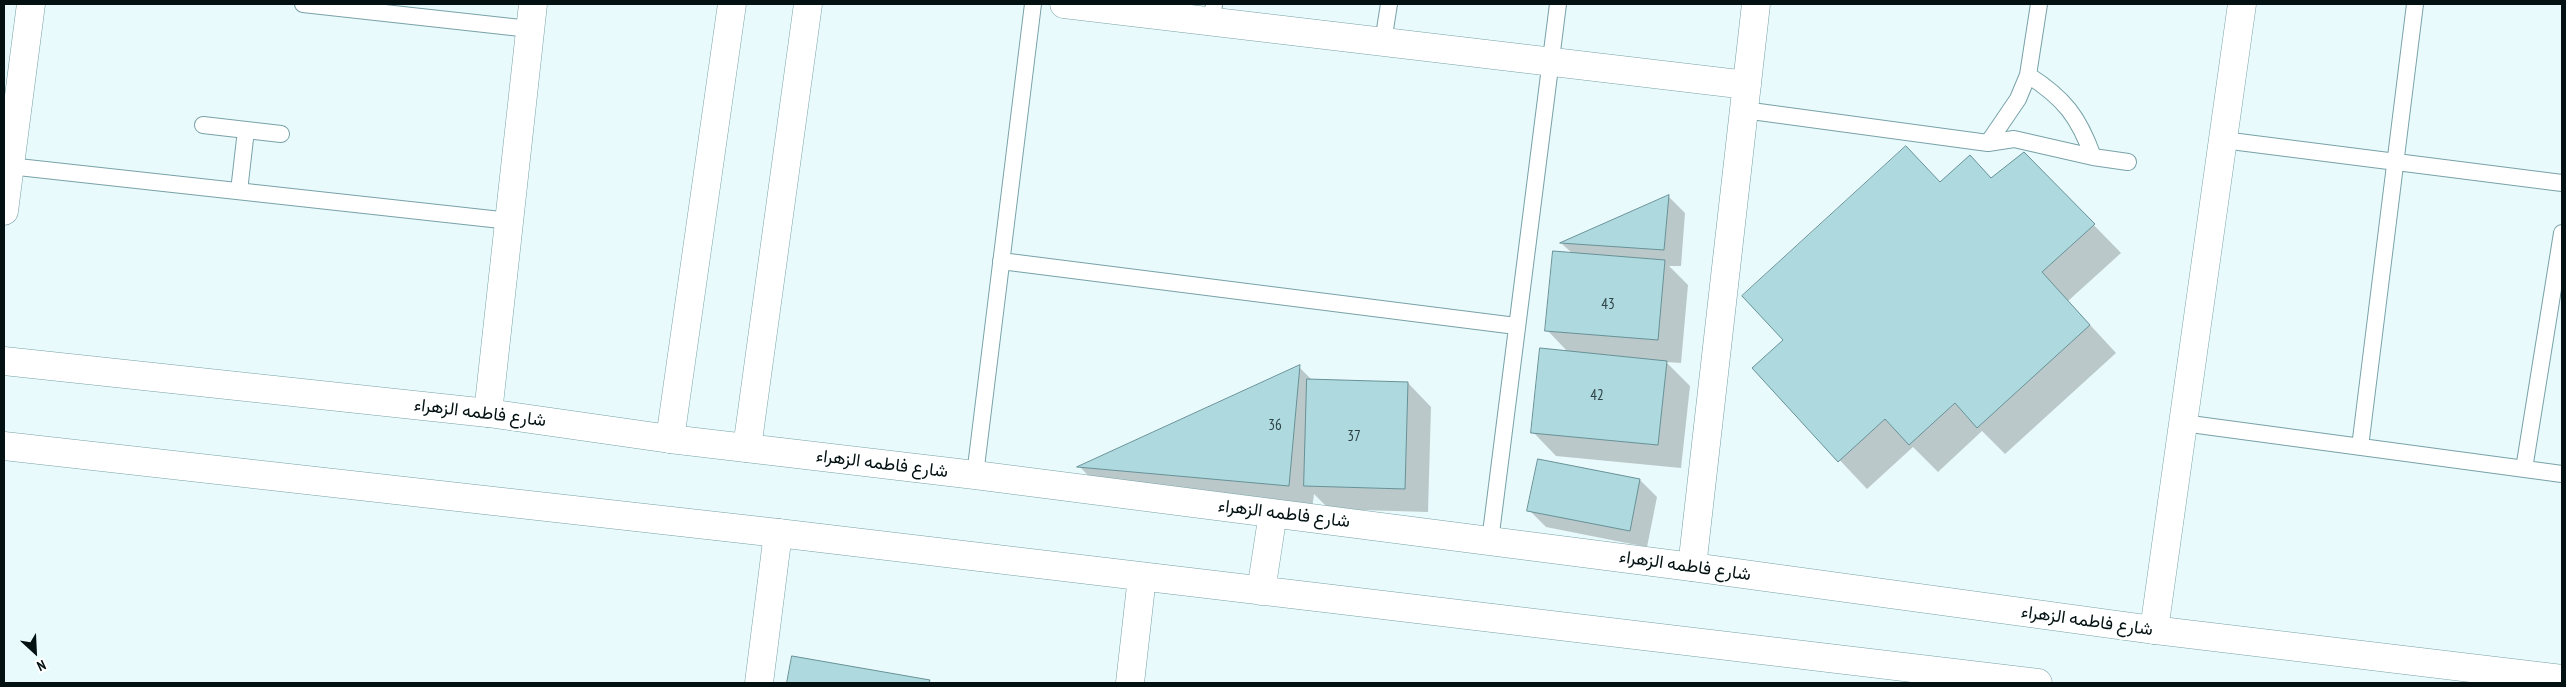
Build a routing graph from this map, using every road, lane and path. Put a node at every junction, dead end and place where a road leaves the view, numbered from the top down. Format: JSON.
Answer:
{"nodes":[{"id":1,"x":31,"y":4,"type":"edge"},
{"id":2,"x":303,"y":4,"type":"edge"},
{"id":3,"x":732,"y":4,"type":"edge"},
{"id":4,"x":808,"y":4,"type":"edge"},
{"id":5,"x":1033,"y":4,"type":"edge"},
{"id":6,"x":1064,"y":4,"type":"edge"},
{"id":7,"x":1389,"y":4,"type":"edge"},
{"id":8,"x":1558,"y":4,"type":"edge"},
{"id":9,"x":1756,"y":4,"type":"edge"},
{"id":10,"x":2039,"y":4,"type":"edge"},
{"id":11,"x":2242,"y":4,"type":"edge"},
{"id":12,"x":2416,"y":4,"type":"edge"},
{"id":13,"x":1213,"y":13,"type":"edge"},
{"id":14,"x":532,"y":17,"type":"edge"},
{"id":15,"x":1384,"y":42,"type":"junction"},
{"id":16,"x":1550,"y":62,"type":"junction"},
{"id":17,"x":2028,"y":75,"type":"junction"},
{"id":18,"x":1745,"y":97,"type":"junction"},
{"id":19,"x":203,"y":125,"type":"dead end"},
{"id":20,"x":246,"y":130,"type":"junction"},
{"id":21,"x":281,"y":134,"type":"dead end"},
{"id":22,"x":2223,"y":140,"type":"junction"},
{"id":23,"x":1988,"y":143,"type":"junction"},
{"id":24,"x":2093,"y":157,"type":"junction"},
{"id":25,"x":2128,"y":162,"type":"dead end"},
{"id":26,"x":2396,"y":163,"type":"junction"},
{"id":27,"x":9,"y":166,"type":"junction"},
{"id":28,"x":2562,"y":183,"type":"edge"},
{"id":29,"x":239,"y":191,"type":"junction"},
{"id":30,"x":4,"y":211,"type":"edge"},
{"id":31,"x":510,"y":221,"type":"junction"},
{"id":32,"x":2562,"y":232,"type":"edge"},
{"id":33,"x":1000,"y":260,"type":"junction"},
{"id":34,"x":1516,"y":326,"type":"junction"},
{"id":35,"x":4,"y":361,"type":"edge"},
{"id":36,"x":488,"y":413,"type":"junction"},
{"id":37,"x":2183,"y":423,"type":"junction"},
{"id":38,"x":670,"y":439,"type":"junction"},
{"id":39,"x":4,"y":446,"type":"edge"},
{"id":40,"x":2360,"y":446,"type":"junction"},
{"id":41,"x":747,"y":448,"type":"junction"},
{"id":42,"x":2524,"y":469,"type":"junction"},
{"id":43,"x":975,"y":474,"type":"junction"},
{"id":44,"x":2562,"y":474,"type":"edge"},
{"id":45,"x":1273,"y":513,"type":"junction"},
{"id":46,"x":778,"y":533,"type":"junction"},
{"id":47,"x":1490,"y":541,"type":"junction"},
{"id":48,"x":1692,"y":567,"type":"junction"},
{"id":49,"x":1142,"y":577,"type":"junction"},
{"id":50,"x":1261,"y":591,"type":"junction"},
{"id":51,"x":2154,"y":630,"type":"junction"},
{"id":52,"x":2562,"y":679,"type":"edge"},
{"id":53,"x":759,"y":683,"type":"edge"},
{"id":54,"x":1130,"y":683,"type":"edge"},
{"id":55,"x":2038,"y":683,"type":"edge"}],
"edges":[{"from":1,"to":27,"type":"street"},
{"from":2,"to":14,"type":"lane"},
{"from":3,"to":38,"type":"street"},
{"from":4,"to":41,"type":"street"},
{"from":5,"to":33,"type":"lane"},
{"from":6,"to":13,"type":"street"},
{"from":7,"to":15,"type":"lane"},
{"from":8,"to":16,"type":"lane"},
{"from":9,"to":18,"type":"street"},
{"from":10,"to":17,"type":"lane"},
{"from":11,"to":22,"type":"street"},
{"from":12,"to":26,"type":"lane"},
{"from":13,"to":15,"type":"street"},
{"from":14,"to":31,"type":"street"},
{"from":15,"to":16,"type":"street"},
{"from":16,"to":18,"type":"street"},
{"from":16,"to":34,"type":"lane"},
{"from":17,"to":23,"type":"lane"},
{"from":17,"to":24,"type":"lane"},
{"from":18,"to":23,"type":"lane"},
{"from":18,"to":48,"type":"street"},
{"from":19,"to":20,"type":"lane"},
{"from":20,"to":21,"type":"lane"},
{"from":20,"to":29,"type":"lane"},
{"from":22,"to":26,"type":"lane"},
{"from":22,"to":37,"type":"street"},
{"from":23,"to":24,"type":"lane"},
{"from":24,"to":25,"type":"lane"},
{"from":26,"to":28,"type":"lane"},
{"from":26,"to":40,"type":"lane"},
{"from":27,"to":29,"type":"lane"},
{"from":27,"to":30,"type":"street"},
{"from":29,"to":31,"type":"lane"},
{"from":31,"to":36,"type":"street"},
{"from":32,"to":42,"type":"lane"},
{"from":33,"to":34,"type":"lane"},
{"from":33,"to":43,"type":"lane"},
{"from":34,"to":47,"type":"lane"},
{"from":35,"to":36,"type":"street","name":"شارع فاطمه الزهراء"},
{"from":36,"to":38,"type":"street","name":"شارع فاطمه الزهراء"},
{"from":37,"to":40,"type":"lane"},
{"from":37,"to":51,"type":"street"},
{"from":38,"to":41,"type":"street","name":"شارع فاطمه الزهراء"},
{"from":39,"to":46,"type":"street"},
{"from":40,"to":42,"type":"lane"},
{"from":41,"to":43,"type":"street","name":"شارع فاطمه الزهراء"},
{"from":42,"to":44,"type":"lane"},
{"from":43,"to":45,"type":"street","name":"شارع فاطمه الزهراء"},
{"from":45,"to":47,"type":"street","name":"شارع فاطمه الزهراء"},
{"from":45,"to":50,"type":"street"},
{"from":46,"to":49,"type":"street"},
{"from":46,"to":53,"type":"street"},
{"from":47,"to":48,"type":"street","name":"شارع فاطمه الزهراء"},
{"from":48,"to":51,"type":"street","name":"شارع فاطمه الزهراء"},
{"from":49,"to":50,"type":"street"},
{"from":49,"to":54,"type":"street"},
{"from":50,"to":55,"type":"street"},
{"from":51,"to":52,"type":"street","name":"شارع فاطمه الزهراء"}]}
